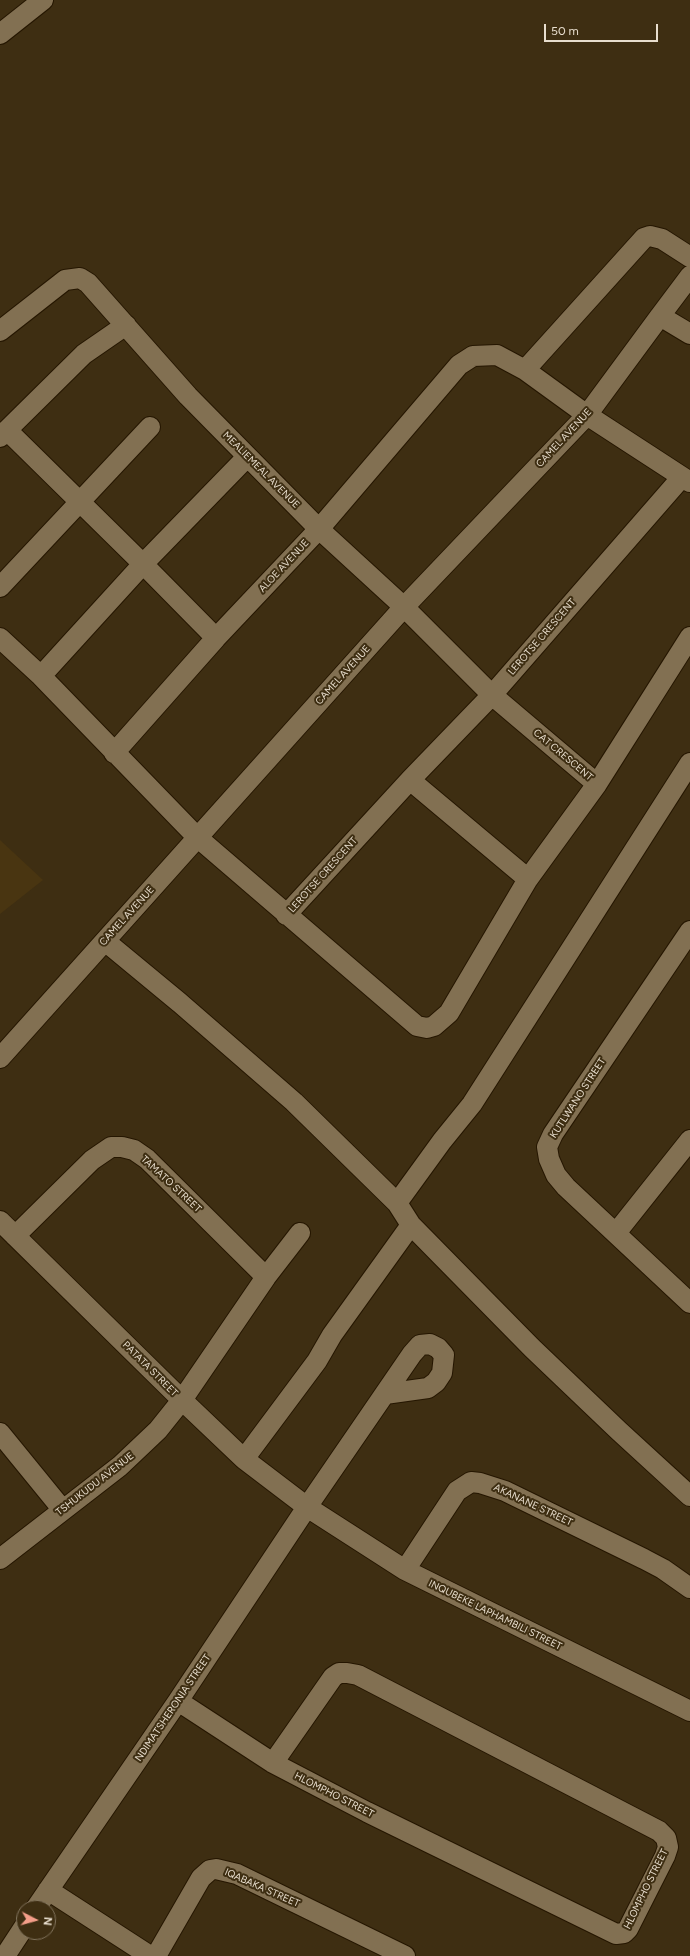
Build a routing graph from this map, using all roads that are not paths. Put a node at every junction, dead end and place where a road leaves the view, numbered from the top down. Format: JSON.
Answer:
{"nodes":[{"id":1,"x":43,"y":0,"type":"edge"},
{"id":2,"x":0,"y":34,"type":"edge"},
{"id":3,"x":690,"y":257,"type":"edge"},
{"id":4,"x":690,"y":276,"type":"edge"},
{"id":5,"x":660,"y":316,"type":"junction"},
{"id":6,"x":126,"y":325,"type":"junction"},
{"id":7,"x":0,"y":331,"type":"edge"},
{"id":8,"x":690,"y":334,"type":"edge"},
{"id":9,"x":525,"y":370,"type":"junction"},
{"id":10,"x":587,"y":415,"type":"junction"},
{"id":11,"x":150,"y":427,"type":"dead end"},
{"id":12,"x":3,"y":434,"type":"edge"},
{"id":13,"x":247,"y":457,"type":"junction"},
{"id":14,"x":686,"y":479,"type":"edge"},
{"id":15,"x":80,"y":503,"type":"junction"},
{"id":16,"x":319,"y":529,"type":"junction"},
{"id":17,"x":143,"y":564,"type":"junction"},
{"id":18,"x":0,"y":587,"type":"edge"},
{"id":19,"x":404,"y":607,"type":"junction"},
{"id":20,"x":690,"y":637,"type":"edge"},
{"id":21,"x":0,"y":638,"type":"edge"},
{"id":22,"x":216,"y":638,"type":"junction"},
{"id":23,"x":40,"y":676,"type":"junction"},
{"id":24,"x":492,"y":695,"type":"junction"},
{"id":25,"x":114,"y":753,"type":"junction"},
{"id":26,"x":690,"y":763,"type":"edge"},
{"id":27,"x":410,"y":780,"type":"junction"},
{"id":28,"x":597,"y":784,"type":"junction"},
{"id":29,"x":197,"y":837,"type":"junction"},
{"id":30,"x":528,"y":879,"type":"junction"},
{"id":31,"x":286,"y":915,"type":"junction"},
{"id":32,"x":690,"y":931,"type":"edge"},
{"id":33,"x":105,"y":940,"type":"junction"},
{"id":34,"x":0,"y":1058,"type":"edge"},
{"id":35,"x":690,"y":1140,"type":"edge"},
{"id":36,"x":397,"y":1204,"type":"junction"},
{"id":37,"x":0,"y":1221,"type":"edge"},
{"id":38,"x":411,"y":1226,"type":"junction"},
{"id":39,"x":300,"y":1233,"type":"dead end"},
{"id":40,"x":616,"y":1233,"type":"junction"},
{"id":41,"x":15,"y":1236,"type":"junction"},
{"id":42,"x":266,"y":1278,"type":"junction"},
{"id":43,"x":690,"y":1302,"type":"edge"},
{"id":44,"x":385,"y":1394,"type":"dead end"},
{"id":45,"x":182,"y":1400,"type":"junction"},
{"id":46,"x":0,"y":1433,"type":"edge"},
{"id":47,"x":244,"y":1459,"type":"junction"},
{"id":48,"x":690,"y":1496,"type":"edge"},
{"id":49,"x":307,"y":1507,"type":"junction"},
{"id":50,"x":62,"y":1510,"type":"junction"},
{"id":51,"x":0,"y":1559,"type":"edge"},
{"id":52,"x":405,"y":1570,"type":"junction"},
{"id":53,"x":690,"y":1588,"type":"edge"},
{"id":54,"x":178,"y":1701,"type":"junction"},
{"id":55,"x":690,"y":1711,"type":"edge"},
{"id":56,"x":273,"y":1763,"type":"junction"},
{"id":57,"x":48,"y":1890,"type":"junction"},
{"id":58,"x":41,"y":1900,"type":"edge"},
{"id":59,"x":16,"y":1939,"type":"edge"},
{"id":60,"x":5,"y":1956,"type":"edge"},
{"id":61,"x":150,"y":1956,"type":"edge"},
{"id":62,"x":156,"y":1956,"type":"edge"},
{"id":63,"x":405,"y":1956,"type":"edge"}],
"edges":[{"from":1,"to":2,"type":"street"},
{"from":3,"to":9,"type":"street"},
{"from":4,"to":5,"type":"street","name":"CAMEL AVENUE"},
{"from":5,"to":8,"type":"street"},
{"from":5,"to":10,"type":"street","name":"CAMEL AVENUE"},
{"from":6,"to":7,"type":"street","name":"MEALIEMEAL AVENUE"},
{"from":6,"to":12,"type":"street"},
{"from":6,"to":13,"type":"street","name":"MEALIEMEAL AVENUE"},
{"from":9,"to":10,"type":"street","name":"ALOE AVENUE"},
{"from":9,"to":16,"type":"street","name":"ALOE AVENUE"},
{"from":10,"to":14,"type":"street"},
{"from":10,"to":19,"type":"street","name":"CAMEL AVENUE"},
{"from":11,"to":15,"type":"street"},
{"from":12,"to":15,"type":"street"},
{"from":13,"to":16,"type":"street","name":"MEALIEMEAL AVENUE"},
{"from":13,"to":17,"type":"street"},
{"from":14,"to":24,"type":"street","name":"LEROTSE CRESCENT"},
{"from":15,"to":17,"type":"street"},
{"from":15,"to":18,"type":"street"},
{"from":16,"to":19,"type":"street","name":"MEALIEMEAL AVENUE"},
{"from":16,"to":22,"type":"street","name":"ALOE AVENUE"},
{"from":17,"to":22,"type":"street"},
{"from":17,"to":23,"type":"street"},
{"from":19,"to":24,"type":"street","name":"CAT CRESCENT"},
{"from":19,"to":29,"type":"street","name":"CAMEL AVENUE"},
{"from":20,"to":28,"type":"street","name":"CAT CRESCENT"},
{"from":21,"to":23,"type":"street"},
{"from":22,"to":25,"type":"street","name":"ALOE AVENUE"},
{"from":23,"to":25,"type":"street"},
{"from":24,"to":27,"type":"street","name":"LEROTSE CRESCENT"},
{"from":24,"to":28,"type":"street","name":"CAT CRESCENT"},
{"from":25,"to":29,"type":"street"},
{"from":26,"to":36,"type":"street"},
{"from":27,"to":30,"type":"street"},
{"from":27,"to":31,"type":"street","name":"LEROTSE CRESCENT"},
{"from":28,"to":30,"type":"street","name":"LEROTSE CRESCENT"},
{"from":29,"to":31,"type":"street"},
{"from":29,"to":33,"type":"street","name":"CAMEL AVENUE"},
{"from":30,"to":31,"type":"street","name":"LEROTSE CRESCENT"},
{"from":32,"to":40,"type":"street","name":"KUTLWANO STREET"},
{"from":33,"to":34,"type":"street","name":"CAMEL AVENUE"},
{"from":33,"to":36,"type":"street"},
{"from":35,"to":40,"type":"street"},
{"from":36,"to":38,"type":"street"},
{"from":37,"to":41,"type":"street","name":"PATATA STREET"},
{"from":38,"to":47,"type":"street"},
{"from":38,"to":48,"type":"street"},
{"from":39,"to":42,"type":"street"},
{"from":40,"to":43,"type":"street","name":"KUTLWANO STREET"},
{"from":41,"to":42,"type":"street","name":"TAMATO STREET"},
{"from":41,"to":45,"type":"street","name":"PATATA STREET"},
{"from":42,"to":45,"type":"street"},
{"from":44,"to":49,"type":"street","name":"NDIMATSHERONIA STREET"},
{"from":45,"to":47,"type":"street","name":"PATATA STREET"},
{"from":45,"to":50,"type":"street","name":"TSHUKUDU AVENUE"},
{"from":46,"to":50,"type":"street"},
{"from":47,"to":49,"type":"street","name":"PATATA STREET"},
{"from":49,"to":52,"type":"street","name":"INQUBEKE LAPHAMBILI STREET"},
{"from":49,"to":54,"type":"street","name":"NDIMATSHERONIA STREET"},
{"from":50,"to":51,"type":"street","name":"TSHUKUDU AVENUE"},
{"from":52,"to":53,"type":"street","name":"AKANANE STREET"},
{"from":52,"to":55,"type":"street","name":"INQUBEKE LAPHAMBILI STREET"},
{"from":54,"to":56,"type":"street","name":"HLOMPHO STREET"},
{"from":54,"to":57,"type":"street","name":"NDIMATSHERONIA STREET"},
{"from":56,"to":56,"type":"street","name":"HLOMPHO STREET"},
{"from":57,"to":58,"type":"street","name":"NDIMATSHERONIA STREET"},
{"from":57,"to":61,"type":"street"},
{"from":59,"to":60,"type":"street"},
{"from":62,"to":63,"type":"street","name":"IQABAKA STREET"}]}
